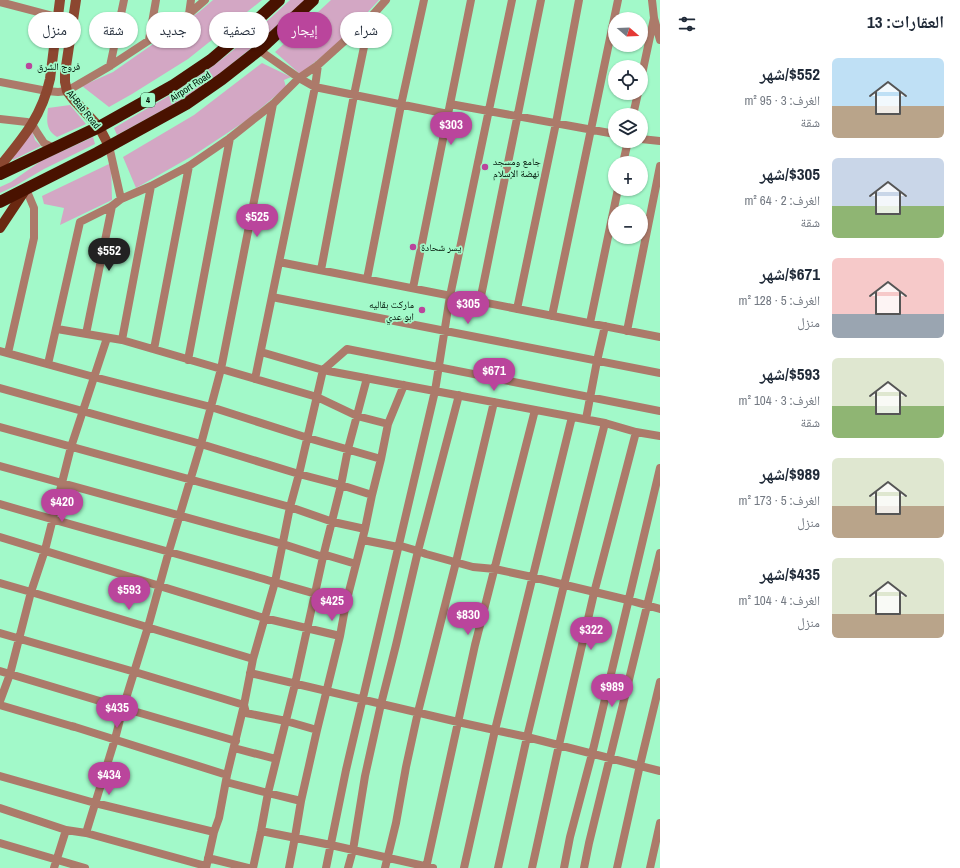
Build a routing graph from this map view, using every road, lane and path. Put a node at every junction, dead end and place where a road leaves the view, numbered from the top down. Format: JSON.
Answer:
{"nodes":[{"id":1,"x":60,"y":0,"type":"edge"},
{"id":2,"x":76,"y":0,"type":"edge"},
{"id":3,"x":124,"y":0,"type":"edge"},
{"id":4,"x":156,"y":0,"type":"edge"},
{"id":5,"x":191,"y":0,"type":"edge"},
{"id":6,"x":204,"y":0,"type":"edge"},
{"id":7,"x":279,"y":0,"type":"edge"},
{"id":8,"x":313,"y":0,"type":"edge"},
{"id":9,"x":386,"y":0,"type":"edge"},
{"id":10,"x":424,"y":0,"type":"edge"},
{"id":11,"x":471,"y":0,"type":"edge"},
{"id":12,"x":512,"y":0,"type":"edge"},
{"id":13,"x":541,"y":0,"type":"edge"},
{"id":14,"x":579,"y":0,"type":"edge"},
{"id":15,"x":618,"y":0,"type":"edge"},
{"id":16,"x":3,"y":1,"type":"edge"},
{"id":17,"x":655,"y":5,"type":"edge"},
{"id":18,"x":40,"y":12,"type":"edge"},
{"id":19,"x":58,"y":12,"type":"edge"},
{"id":20,"x":154,"y":12,"type":"edge"},
{"id":21,"x":189,"y":12,"type":"edge"},
{"id":22,"x":191,"y":12,"type":"edge"},
{"id":23,"x":375,"y":12,"type":"edge"},
{"id":24,"x":654,"y":18,"type":"junction"},
{"id":25,"x":660,"y":40,"type":"edge"},
{"id":26,"x":146,"y":42,"type":"edge"},
{"id":27,"x":340,"y":45,"type":"edge"},
{"id":28,"x":54,"y":48,"type":"edge"},
{"id":29,"x":364,"y":48,"type":"edge"},
{"id":30,"x":259,"y":50,"type":"junction"},
{"id":31,"x":645,"y":60,"type":"edge"},
{"id":32,"x":318,"y":65,"type":"junction"},
{"id":33,"x":110,"y":66,"type":"junction"},
{"id":34,"x":299,"y":78,"type":"junction"},
{"id":35,"x":0,"y":82,"type":"edge"},
{"id":36,"x":315,"y":87,"type":"junction"},
{"id":37,"x":47,"y":91,"type":"junction"},
{"id":38,"x":67,"y":91,"type":"junction"},
{"id":39,"x":354,"y":95,"type":"junction"},
{"id":40,"x":273,"y":104,"type":"junction"},
{"id":41,"x":450,"y":104,"type":"junction"},
{"id":42,"x":401,"y":105,"type":"junction"},
{"id":43,"x":488,"y":111,"type":"junction"},
{"id":44,"x":448,"y":114,"type":"junction"},
{"id":45,"x":518,"y":116,"type":"junction"},
{"id":46,"x":0,"y":119,"type":"edge"},
{"id":47,"x":556,"y":123,"type":"junction"},
{"id":48,"x":32,"y":124,"type":"junction"},
{"id":49,"x":99,"y":127,"type":"junction"},
{"id":50,"x":592,"y":129,"type":"junction"},
{"id":51,"x":608,"y":132,"type":"edge"},
{"id":52,"x":230,"y":138,"type":"junction"},
{"id":53,"x":648,"y":139,"type":"edge"},
{"id":54,"x":660,"y":141,"type":"edge"},
{"id":55,"x":109,"y":146,"type":"junction"},
{"id":56,"x":54,"y":148,"type":"junction"},
{"id":57,"x":0,"y":166,"type":"edge"},
{"id":58,"x":189,"y":166,"type":"junction"},
{"id":59,"x":660,"y":166,"type":"edge"},
{"id":60,"x":0,"y":174,"type":"edge"},
{"id":61,"x":151,"y":186,"type":"junction"},
{"id":62,"x":26,"y":189,"type":"junction"},
{"id":63,"x":617,"y":196,"type":"edge"},
{"id":64,"x":121,"y":199,"type":"junction"},
{"id":65,"x":0,"y":202,"type":"edge"},
{"id":66,"x":112,"y":206,"type":"junction"},
{"id":67,"x":0,"y":228,"type":"edge"},
{"id":68,"x":279,"y":262,"type":"junction"},
{"id":69,"x":321,"y":270,"type":"junction"},
{"id":70,"x":367,"y":279,"type":"junction"},
{"id":71,"x":412,"y":288,"type":"junction"},
{"id":72,"x":450,"y":296,"type":"junction"},
{"id":73,"x":272,"y":297,"type":"junction"},
{"id":74,"x":480,"y":301,"type":"junction"},
{"id":75,"x":517,"y":309,"type":"junction"},
{"id":76,"x":552,"y":316,"type":"junction"},
{"id":77,"x":590,"y":323,"type":"junction"},
{"id":78,"x":605,"y":326,"type":"junction"},
{"id":79,"x":57,"y":329,"type":"junction"},
{"id":80,"x":445,"y":331,"type":"junction"},
{"id":81,"x":627,"y":331,"type":"junction"},
{"id":82,"x":86,"y":334,"type":"junction"},
{"id":83,"x":660,"y":337,"type":"edge"},
{"id":84,"x":107,"y":338,"type":"junction"},
{"id":85,"x":122,"y":340,"type":"junction"},
{"id":86,"x":154,"y":349,"type":"junction"},
{"id":87,"x":4,"y":352,"type":"edge"},
{"id":88,"x":261,"y":352,"type":"junction"},
{"id":89,"x":188,"y":360,"type":"junction"},
{"id":90,"x":597,"y":361,"type":"junction"},
{"id":91,"x":48,"y":364,"type":"junction"},
{"id":92,"x":438,"y":367,"type":"junction"},
{"id":93,"x":220,"y":369,"type":"junction"},
{"id":94,"x":323,"y":370,"type":"junction"},
{"id":95,"x":660,"y":374,"type":"edge"},
{"id":96,"x":94,"y":377,"type":"junction"},
{"id":97,"x":367,"y":378,"type":"junction"},
{"id":98,"x":256,"y":379,"type":"junction"},
{"id":99,"x":404,"y":385,"type":"junction"},
{"id":100,"x":0,"y":388,"type":"edge"},
{"id":101,"x":435,"y":391,"type":"junction"},
{"id":102,"x":459,"y":395,"type":"junction"},
{"id":103,"x":317,"y":397,"type":"junction"},
{"id":104,"x":590,"y":397,"type":"junction"},
{"id":105,"x":494,"y":402,"type":"junction"},
{"id":106,"x":211,"y":408,"type":"junction"},
{"id":107,"x":535,"y":410,"type":"junction"},
{"id":108,"x":660,"y":411,"type":"edge"},
{"id":109,"x":83,"y":412,"type":"junction"},
{"id":110,"x":357,"y":416,"type":"junction"},
{"id":111,"x":572,"y":417,"type":"junction"},
{"id":112,"x":586,"y":420,"type":"junction"},
{"id":113,"x":605,"y":423,"type":"junction"},
{"id":114,"x":388,"y":424,"type":"junction"},
{"id":115,"x":0,"y":427,"type":"edge"},
{"id":116,"x":636,"y":432,"type":"junction"},
{"id":117,"x":660,"y":436,"type":"edge"},
{"id":118,"x":308,"y":438,"type":"junction"},
{"id":119,"x":201,"y":444,"type":"junction"},
{"id":120,"x":72,"y":447,"type":"junction"},
{"id":121,"x":348,"y":449,"type":"junction"},
{"id":122,"x":381,"y":459,"type":"junction"},
{"id":123,"x":0,"y":466,"type":"edge"},
{"id":124,"x":660,"y":468,"type":"edge"},
{"id":125,"x":299,"y":474,"type":"junction"},
{"id":126,"x":190,"y":479,"type":"junction"},
{"id":127,"x":63,"y":483,"type":"junction"},
{"id":128,"x":342,"y":485,"type":"junction"},
{"id":129,"x":372,"y":495,"type":"junction"},
{"id":130,"x":0,"y":504,"type":"edge"},
{"id":131,"x":290,"y":507,"type":"junction"},
{"id":132,"x":180,"y":516,"type":"junction"},
{"id":133,"x":52,"y":519,"type":"junction"},
{"id":134,"x":333,"y":522,"type":"junction"},
{"id":135,"x":365,"y":529,"type":"junction"},
{"id":136,"x":0,"y":537,"type":"edge"},
{"id":137,"x":362,"y":540,"type":"junction"},
{"id":138,"x":283,"y":544,"type":"junction"},
{"id":139,"x":398,"y":548,"type":"junction"},
{"id":140,"x":45,"y":550,"type":"junction"},
{"id":141,"x":169,"y":551,"type":"junction"},
{"id":142,"x":418,"y":551,"type":"junction"},
{"id":143,"x":660,"y":553,"type":"edge"},
{"id":144,"x":323,"y":557,"type":"junction"},
{"id":145,"x":456,"y":562,"type":"junction"},
{"id":146,"x":356,"y":564,"type":"junction"},
{"id":147,"x":495,"y":569,"type":"junction"},
{"id":148,"x":532,"y":577,"type":"junction"},
{"id":149,"x":275,"y":582,"type":"junction"},
{"id":150,"x":0,"y":583,"type":"edge"},
{"id":151,"x":564,"y":585,"type":"junction"},
{"id":152,"x":160,"y":586,"type":"junction"},
{"id":153,"x":31,"y":592,"type":"junction"},
{"id":154,"x":316,"y":593,"type":"junction"},
{"id":155,"x":594,"y":593,"type":"junction"},
{"id":156,"x":628,"y":600,"type":"junction"},
{"id":157,"x":346,"y":602,"type":"junction"},
{"id":158,"x":647,"y":606,"type":"junction"},
{"id":159,"x":660,"y":609,"type":"edge"},
{"id":160,"x":264,"y":618,"type":"junction"},
{"id":161,"x":148,"y":627,"type":"junction"},
{"id":162,"x":308,"y":629,"type":"junction"},
{"id":163,"x":0,"y":633,"type":"edge"},
{"id":164,"x":340,"y":636,"type":"junction"},
{"id":165,"x":20,"y":638,"type":"junction"},
{"id":166,"x":253,"y":659,"type":"junction"},
{"id":167,"x":0,"y":671,"type":"edge"},
{"id":168,"x":135,"y":672,"type":"junction"},
{"id":169,"x":250,"y":673,"type":"junction"},
{"id":170,"x":10,"y":674,"type":"junction"},
{"id":171,"x":660,"y":682,"type":"edge"},
{"id":172,"x":295,"y":684,"type":"junction"},
{"id":173,"x":326,"y":691,"type":"junction"},
{"id":174,"x":363,"y":700,"type":"junction"},
{"id":175,"x":0,"y":701,"type":"edge"},
{"id":176,"x":381,"y":704,"type":"junction"},
{"id":177,"x":0,"y":705,"type":"edge"},
{"id":178,"x":244,"y":705,"type":"junction"},
{"id":179,"x":123,"y":708,"type":"junction"},
{"id":180,"x":418,"y":712,"type":"junction"},
{"id":181,"x":286,"y":721,"type":"junction"},
{"id":182,"x":458,"y":722,"type":"junction"},
{"id":183,"x":317,"y":730,"type":"junction"},
{"id":184,"x":495,"y":730,"type":"junction"},
{"id":185,"x":527,"y":737,"type":"junction"},
{"id":186,"x":115,"y":739,"type":"junction"},
{"id":187,"x":235,"y":745,"type":"junction"},
{"id":188,"x":559,"y":745,"type":"junction"},
{"id":189,"x":592,"y":754,"type":"junction"},
{"id":190,"x":610,"y":758,"type":"junction"},
{"id":191,"x":276,"y":759,"type":"junction"},
{"id":192,"x":640,"y":765,"type":"junction"},
{"id":193,"x":660,"y":771,"type":"edge"},
{"id":194,"x":0,"y":776,"type":"edge"},
{"id":195,"x":227,"y":778,"type":"junction"},
{"id":196,"x":268,"y":793,"type":"junction"},
{"id":197,"x":301,"y":801,"type":"junction"},
{"id":198,"x":95,"y":803,"type":"junction"},
{"id":199,"x":0,"y":808,"type":"edge"},
{"id":200,"x":660,"y":823,"type":"edge"},
{"id":201,"x":66,"y":830,"type":"junction"},
{"id":202,"x":261,"y":831,"type":"junction"},
{"id":203,"x":214,"y":832,"type":"junction"},
{"id":204,"x":86,"y":833,"type":"junction"},
{"id":205,"x":295,"y":838,"type":"junction"},
{"id":206,"x":0,"y":843,"type":"edge"},
{"id":207,"x":331,"y":845,"type":"junction"},
{"id":208,"x":353,"y":850,"type":"junction"},
{"id":209,"x":388,"y":858,"type":"junction"},
{"id":210,"x":55,"y":864,"type":"edge"},
{"id":211,"x":207,"y":864,"type":"edge"},
{"id":212,"x":429,"y":867,"type":"edge"},
{"id":213,"x":85,"y":868,"type":"edge"},
{"id":214,"x":248,"y":868,"type":"edge"},
{"id":215,"x":253,"y":868,"type":"edge"},
{"id":216,"x":289,"y":868,"type":"edge"},
{"id":217,"x":326,"y":868,"type":"edge"},
{"id":218,"x":348,"y":868,"type":"edge"},
{"id":219,"x":385,"y":868,"type":"edge"},
{"id":220,"x":464,"y":868,"type":"edge"},
{"id":221,"x":498,"y":868,"type":"edge"},
{"id":222,"x":532,"y":868,"type":"edge"},
{"id":223,"x":564,"y":868,"type":"edge"},
{"id":224,"x":584,"y":868,"type":"edge"},
{"id":225,"x":617,"y":868,"type":"edge"},
{"id":226,"x":650,"y":868,"type":"edge"}],
"edges":[{"from":1,"to":19,"type":"main road"},
{"from":2,"to":38,"type":"main road","name":"Al-Bab Road"},
{"from":3,"to":33,"type":"street"},
{"from":4,"to":20,"type":"street"},
{"from":5,"to":21,"type":"street"},
{"from":6,"to":22,"type":"street"},
{"from":7,"to":49,"type":"highway","name":"Airport Road","number":"4"},
{"from":8,"to":30,"type":"highway","name":"Airport Road","number":"4"},
{"from":9,"to":23,"type":"street"},
{"from":10,"to":42,"type":"street"},
{"from":11,"to":41,"type":"street"},
{"from":12,"to":43,"type":"street"},
{"from":13,"to":45,"type":"street"},
{"from":14,"to":47,"type":"street"},
{"from":15,"to":50,"type":"street"},
{"from":16,"to":18,"type":"street"},
{"from":17,"to":24,"type":"street"},
{"from":24,"to":25,"type":"street"},
{"from":24,"to":31,"type":"street"},
{"from":26,"to":33,"type":"street"},
{"from":27,"to":32,"type":"street"},
{"from":28,"to":37,"type":"main road"},
{"from":29,"to":39,"type":"street"},
{"from":30,"to":34,"type":"street"},
{"from":30,"to":55,"type":"highway","name":"Airport Road","number":"4"},
{"from":32,"to":34,"type":"street"},
{"from":32,"to":36,"type":"street"},
{"from":33,"to":38,"type":"street"},
{"from":34,"to":36,"type":"street"},
{"from":34,"to":40,"type":"street"},
{"from":35,"to":37,"type":"street"},
{"from":36,"to":39,"type":"street"},
{"from":36,"to":68,"type":"street"},
{"from":37,"to":38,"type":"street"},
{"from":37,"to":48,"type":"main road"},
{"from":38,"to":49,"type":"main road","name":"Al-Bab Road"},
{"from":39,"to":42,"type":"street"},
{"from":39,"to":69,"type":"street"},
{"from":40,"to":52,"type":"street"},
{"from":40,"to":93,"type":"street"},
{"from":41,"to":43,"type":"street"},
{"from":41,"to":44,"type":"street"},
{"from":42,"to":44,"type":"street"},
{"from":42,"to":70,"type":"street"},
{"from":43,"to":45,"type":"street"},
{"from":43,"to":72,"type":"street"},
{"from":44,"to":71,"type":"street"},
{"from":45,"to":47,"type":"street"},
{"from":45,"to":74,"type":"street"},
{"from":46,"to":48,"type":"street"},
{"from":47,"to":50,"type":"street"},
{"from":47,"to":75,"type":"street"},
{"from":48,"to":56,"type":"street"},
{"from":48,"to":57,"type":"main road"},
{"from":49,"to":55,"type":"main road","name":"Al-Bab Road"},
{"from":49,"to":56,"type":"highway","name":"Airport Road","number":"4"},
{"from":50,"to":51,"type":"street"},
{"from":50,"to":76,"type":"street"},
{"from":52,"to":58,"type":"street"},
{"from":52,"to":89,"type":"street"},
{"from":53,"to":54,"type":"street"},
{"from":55,"to":62,"type":"highway","name":"Airport Road"},
{"from":55,"to":64,"type":"street"},
{"from":56,"to":60,"type":"highway","name":"Airport Road","number":"4"},
{"from":58,"to":61,"type":"street"},
{"from":58,"to":86,"type":"street"},
{"from":59,"to":81,"type":"street"},
{"from":61,"to":64,"type":"street"},
{"from":61,"to":85,"type":"street"},
{"from":62,"to":65,"type":"highway","name":"Airport Road"},
{"from":62,"to":67,"type":"main road"},
{"from":62,"to":87,"type":"street"},
{"from":63,"to":77,"type":"street"},
{"from":64,"to":66,"type":"street"},
{"from":66,"to":79,"type":"street"},
{"from":66,"to":82,"type":"street"},
{"from":68,"to":69,"type":"street"},
{"from":68,"to":73,"type":"street"},
{"from":69,"to":70,"type":"street"},
{"from":70,"to":71,"type":"street"},
{"from":71,"to":72,"type":"street"},
{"from":72,"to":74,"type":"street"},
{"from":72,"to":80,"type":"street"},
{"from":73,"to":80,"type":"street"},
{"from":73,"to":88,"type":"street"},
{"from":74,"to":75,"type":"street"},
{"from":75,"to":76,"type":"street"},
{"from":76,"to":77,"type":"street"},
{"from":77,"to":78,"type":"street"},
{"from":78,"to":81,"type":"street"},
{"from":78,"to":90,"type":"street"},
{"from":79,"to":82,"type":"street"},
{"from":79,"to":91,"type":"street"},
{"from":80,"to":90,"type":"street"},
{"from":80,"to":92,"type":"street"},
{"from":81,"to":83,"type":"street"},
{"from":82,"to":84,"type":"street"},
{"from":84,"to":85,"type":"street"},
{"from":84,"to":96,"type":"street"},
{"from":85,"to":86,"type":"street"},
{"from":86,"to":89,"type":"street"},
{"from":87,"to":91,"type":"street"},
{"from":88,"to":94,"type":"street"},
{"from":88,"to":98,"type":"street"},
{"from":89,"to":93,"type":"street"},
{"from":90,"to":95,"type":"street"},
{"from":90,"to":104,"type":"street"},
{"from":91,"to":96,"type":"street"},
{"from":92,"to":94,"type":"street"},
{"from":92,"to":101,"type":"street"},
{"from":92,"to":104,"type":"street"},
{"from":93,"to":98,"type":"street"},
{"from":93,"to":106,"type":"street"},
{"from":94,"to":97,"type":"street"},
{"from":94,"to":103,"type":"street"},
{"from":96,"to":106,"type":"street"},
{"from":96,"to":109,"type":"street"},
{"from":97,"to":99,"type":"street"},
{"from":97,"to":110,"type":"street"},
{"from":98,"to":103,"type":"street"},
{"from":99,"to":101,"type":"street"},
{"from":99,"to":114,"type":"street"},
{"from":100,"to":109,"type":"street"},
{"from":101,"to":102,"type":"street"},
{"from":101,"to":139,"type":"street"},
{"from":102,"to":105,"type":"street"},
{"from":102,"to":142,"type":"street"},
{"from":103,"to":110,"type":"street"},
{"from":103,"to":118,"type":"street"},
{"from":104,"to":108,"type":"street"},
{"from":104,"to":112,"type":"street"},
{"from":105,"to":107,"type":"street"},
{"from":105,"to":145,"type":"street"},
{"from":106,"to":118,"type":"street"},
{"from":106,"to":119,"type":"street"},
{"from":107,"to":111,"type":"street"},
{"from":107,"to":147,"type":"street"},
{"from":109,"to":119,"type":"street"},
{"from":109,"to":120,"type":"street"},
{"from":110,"to":114,"type":"street"},
{"from":110,"to":121,"type":"street"},
{"from":111,"to":112,"type":"street"},
{"from":111,"to":148,"type":"street"},
{"from":112,"to":113,"type":"street"},
{"from":113,"to":116,"type":"street"},
{"from":113,"to":151,"type":"street"},
{"from":114,"to":122,"type":"street"},
{"from":115,"to":120,"type":"street"},
{"from":116,"to":117,"type":"street"},
{"from":116,"to":155,"type":"street"},
{"from":118,"to":121,"type":"street"},
{"from":118,"to":125,"type":"street"},
{"from":119,"to":125,"type":"street"},
{"from":119,"to":126,"type":"street"},
{"from":120,"to":126,"type":"street"},
{"from":120,"to":127,"type":"street"},
{"from":121,"to":122,"type":"street"},
{"from":121,"to":128,"type":"street"},
{"from":122,"to":129,"type":"street"},
{"from":123,"to":127,"type":"street"},
{"from":124,"to":156,"type":"street"},
{"from":125,"to":128,"type":"street"},
{"from":125,"to":131,"type":"street"},
{"from":126,"to":131,"type":"street"},
{"from":126,"to":132,"type":"street"},
{"from":127,"to":132,"type":"street"},
{"from":127,"to":133,"type":"street"},
{"from":128,"to":129,"type":"street"},
{"from":128,"to":134,"type":"street"},
{"from":129,"to":135,"type":"street"},
{"from":130,"to":133,"type":"street"},
{"from":131,"to":134,"type":"street"},
{"from":131,"to":138,"type":"street"},
{"from":132,"to":138,"type":"street"},
{"from":132,"to":141,"type":"street"},
{"from":133,"to":140,"type":"street"},
{"from":133,"to":141,"type":"street"},
{"from":134,"to":135,"type":"street"},
{"from":134,"to":144,"type":"street"},
{"from":135,"to":137,"type":"street"},
{"from":136,"to":140,"type":"street"},
{"from":137,"to":139,"type":"street"},
{"from":137,"to":146,"type":"street"},
{"from":138,"to":144,"type":"street"},
{"from":138,"to":149,"type":"street"},
{"from":139,"to":142,"type":"street"},
{"from":139,"to":174,"type":"street"},
{"from":140,"to":152,"type":"street"},
{"from":140,"to":153,"type":"street"},
{"from":141,"to":149,"type":"street"},
{"from":141,"to":152,"type":"street"},
{"from":142,"to":145,"type":"street"},
{"from":142,"to":176,"type":"street"},
{"from":143,"to":158,"type":"street"},
{"from":144,"to":146,"type":"street"},
{"from":144,"to":154,"type":"street"},
{"from":145,"to":147,"type":"street"},
{"from":145,"to":180,"type":"street"},
{"from":146,"to":157,"type":"street"},
{"from":147,"to":148,"type":"street"},
{"from":147,"to":182,"type":"street"},
{"from":148,"to":151,"type":"street"},
{"from":148,"to":184,"type":"street"},
{"from":149,"to":154,"type":"street"},
{"from":149,"to":160,"type":"street"},
{"from":150,"to":153,"type":"street"},
{"from":151,"to":155,"type":"street"},
{"from":151,"to":185,"type":"street"},
{"from":152,"to":160,"type":"street"},
{"from":152,"to":161,"type":"street"},
{"from":153,"to":161,"type":"street"},
{"from":153,"to":165,"type":"street"},
{"from":154,"to":157,"type":"street"},
{"from":154,"to":162,"type":"street"},
{"from":155,"to":156,"type":"street"},
{"from":155,"to":188,"type":"street"},
{"from":156,"to":158,"type":"street"},
{"from":156,"to":189,"type":"street"},
{"from":157,"to":164,"type":"street"},
{"from":158,"to":159,"type":"street"},
{"from":158,"to":190,"type":"street"},
{"from":160,"to":162,"type":"street"},
{"from":160,"to":166,"type":"street"},
{"from":161,"to":166,"type":"street"},
{"from":161,"to":168,"type":"street"},
{"from":162,"to":164,"type":"street"},
{"from":162,"to":172,"type":"street"},
{"from":163,"to":165,"type":"street"},
{"from":164,"to":173,"type":"street"},
{"from":165,"to":168,"type":"street"},
{"from":165,"to":170,"type":"street"},
{"from":166,"to":169,"type":"street"},
{"from":167,"to":170,"type":"street"},
{"from":168,"to":178,"type":"street"},
{"from":168,"to":179,"type":"street"},
{"from":169,"to":172,"type":"street"},
{"from":169,"to":178,"type":"street"},
{"from":170,"to":175,"type":"street"},
{"from":170,"to":179,"type":"street"},
{"from":171,"to":192,"type":"street"},
{"from":172,"to":173,"type":"street"},
{"from":172,"to":181,"type":"street"},
{"from":173,"to":174,"type":"street"},
{"from":173,"to":183,"type":"street"},
{"from":174,"to":176,"type":"street"},
{"from":174,"to":207,"type":"street"},
{"from":176,"to":180,"type":"street"},
{"from":176,"to":208,"type":"street"},
{"from":177,"to":186,"type":"street"},
{"from":178,"to":181,"type":"street"},
{"from":178,"to":187,"type":"street"},
{"from":179,"to":186,"type":"street"},
{"from":179,"to":187,"type":"street"},
{"from":180,"to":182,"type":"street"},
{"from":180,"to":209,"type":"street"},
{"from":181,"to":183,"type":"street"},
{"from":181,"to":191,"type":"street"},
{"from":182,"to":184,"type":"street"},
{"from":182,"to":212,"type":"street"},
{"from":183,"to":197,"type":"street"},
{"from":184,"to":185,"type":"street"},
{"from":184,"to":220,"type":"street"},
{"from":185,"to":188,"type":"street"},
{"from":185,"to":221,"type":"street"},
{"from":186,"to":195,"type":"street"},
{"from":186,"to":198,"type":"street"},
{"from":187,"to":191,"type":"street"},
{"from":187,"to":195,"type":"street"},
{"from":188,"to":189,"type":"street"},
{"from":188,"to":222,"type":"street"},
{"from":189,"to":190,"type":"street"},
{"from":189,"to":223,"type":"street"},
{"from":190,"to":192,"type":"street"},
{"from":190,"to":224,"type":"street"},
{"from":191,"to":196,"type":"street"},
{"from":192,"to":193,"type":"street"},
{"from":192,"to":225,"type":"street"},
{"from":194,"to":198,"type":"street"},
{"from":195,"to":196,"type":"street"},
{"from":195,"to":203,"type":"street"},
{"from":196,"to":197,"type":"street"},
{"from":196,"to":202,"type":"street"},
{"from":197,"to":205,"type":"street"},
{"from":198,"to":203,"type":"street"},
{"from":198,"to":204,"type":"street"},
{"from":199,"to":201,"type":"street"},
{"from":200,"to":226,"type":"street"},
{"from":201,"to":204,"type":"street"},
{"from":201,"to":210,"type":"street"},
{"from":202,"to":205,"type":"street"},
{"from":202,"to":215,"type":"street"},
{"from":203,"to":211,"type":"street"},
{"from":204,"to":211,"type":"street"},
{"from":205,"to":207,"type":"street"},
{"from":205,"to":216,"type":"street"},
{"from":206,"to":210,"type":"street"},
{"from":207,"to":208,"type":"street"},
{"from":207,"to":217,"type":"street"},
{"from":208,"to":209,"type":"street"},
{"from":208,"to":218,"type":"street"},
{"from":209,"to":212,"type":"street"},
{"from":209,"to":219,"type":"street"},
{"from":210,"to":213,"type":"street"},
{"from":211,"to":214,"type":"street"}]}
